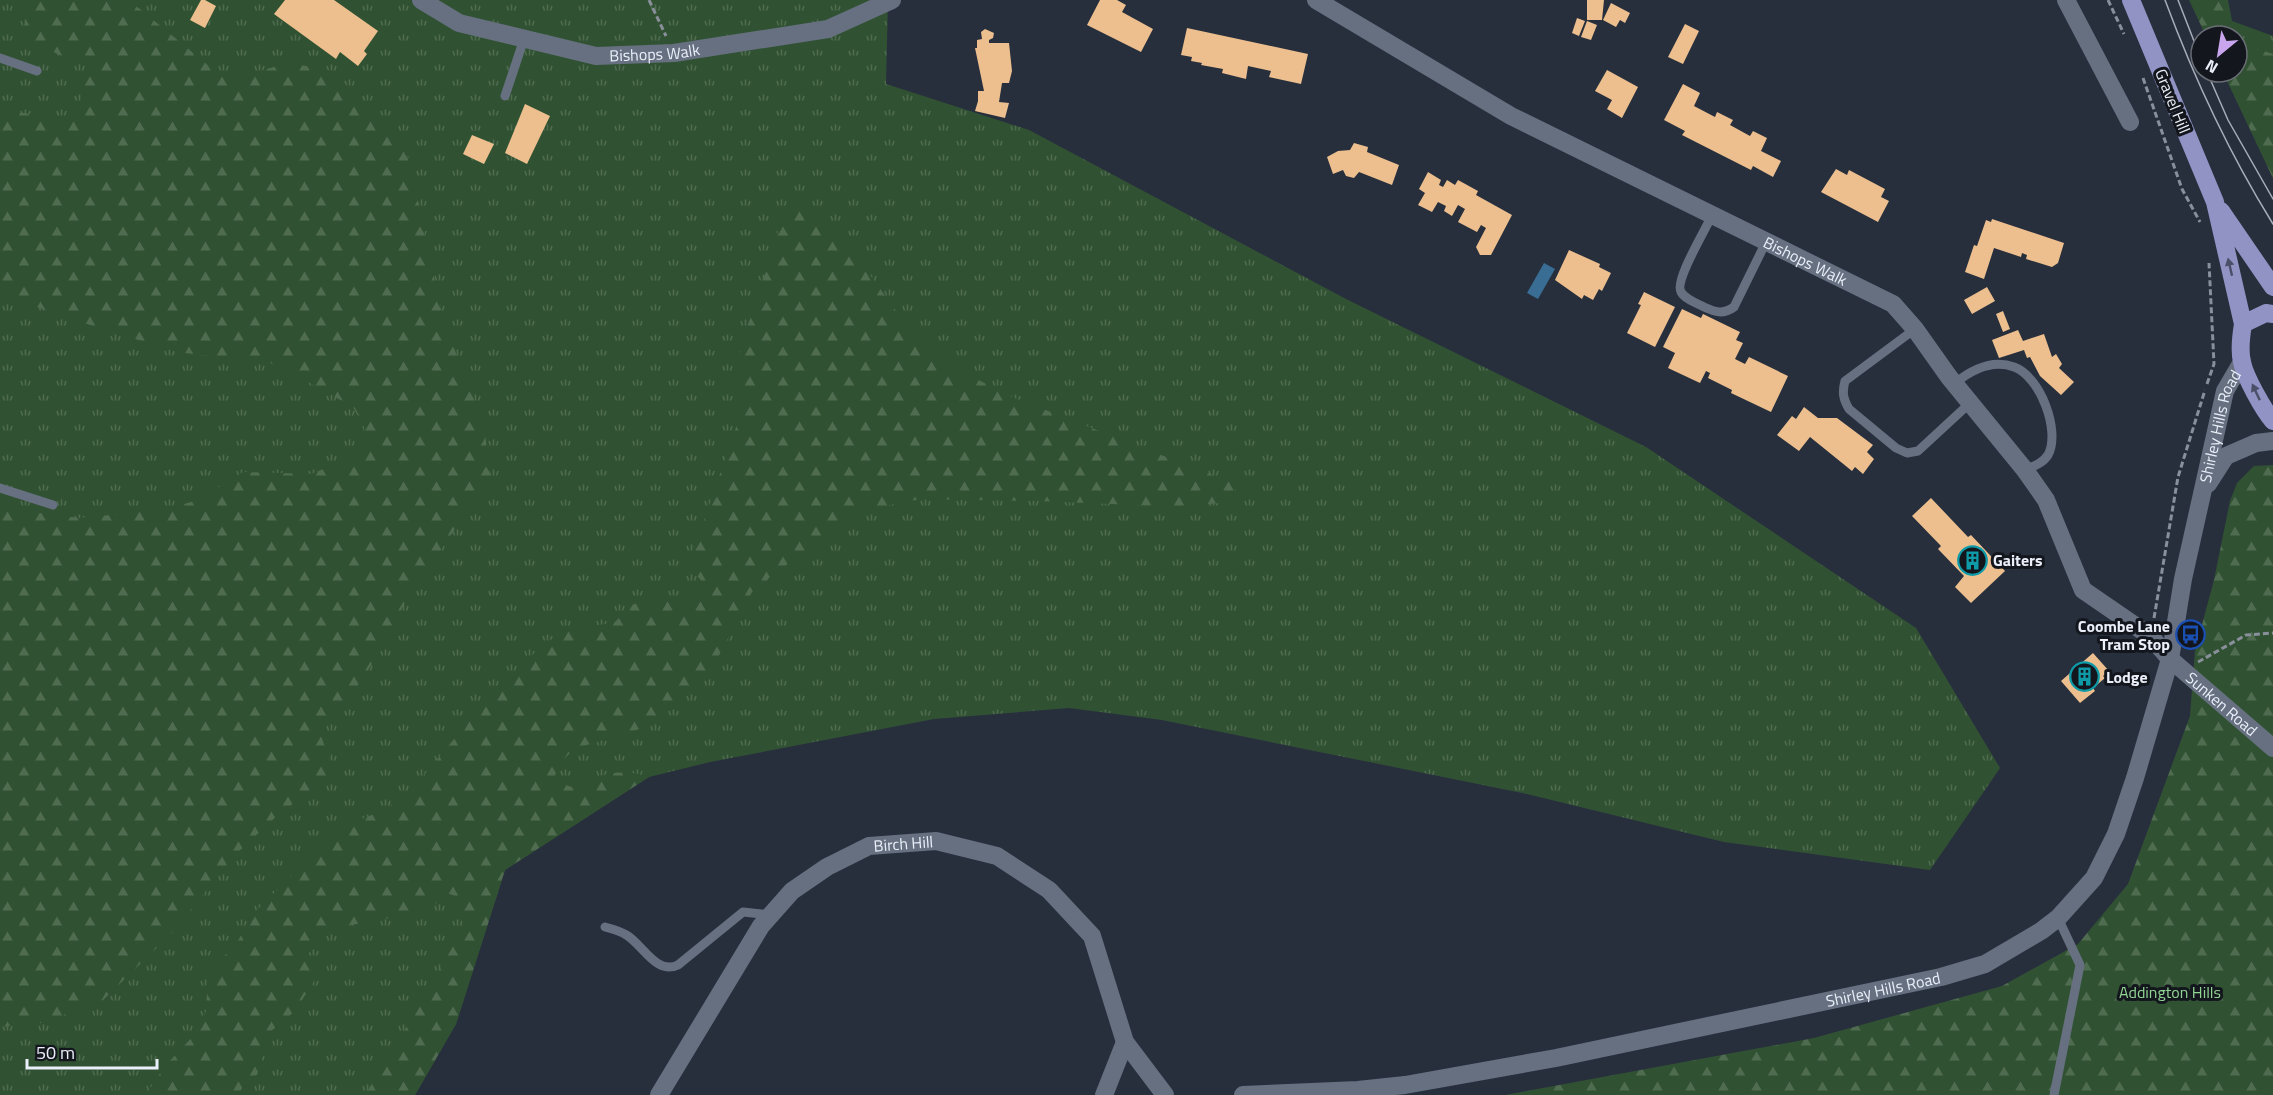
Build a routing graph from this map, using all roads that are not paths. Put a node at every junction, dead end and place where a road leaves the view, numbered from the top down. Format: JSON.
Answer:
{"nodes":[{"id":1,"x":422,"y":0,"type":"edge"},
{"id":2,"x":892,"y":0,"type":"edge"},
{"id":3,"x":1316,"y":0,"type":"edge"},
{"id":4,"x":2066,"y":0,"type":"edge"},
{"id":5,"x":2131,"y":0,"type":"edge"},
{"id":6,"x":524,"y":39,"type":"junction"},
{"id":7,"x":0,"y":58,"type":"edge"},
{"id":8,"x":37,"y":71,"type":"dead end"},
{"id":9,"x":505,"y":96,"type":"dead end"},
{"id":10,"x":2130,"y":122,"type":"dead end"},
{"id":11,"x":2215,"y":202,"type":"junction"},
{"id":12,"x":1712,"y":215,"type":"junction"},
{"id":13,"x":1766,"y":242,"type":"junction"},
{"id":14,"x":2273,"y":287,"type":"edge"},
{"id":15,"x":2273,"y":314,"type":"edge"},
{"id":16,"x":2243,"y":324,"type":"junction"},
{"id":17,"x":1915,"y":329,"type":"junction"},
{"id":18,"x":2242,"y":362,"type":"junction"},
{"id":19,"x":1954,"y":384,"type":"junction"},
{"id":20,"x":1970,"y":403,"type":"junction"},
{"id":21,"x":2273,"y":421,"type":"edge"},
{"id":22,"x":2273,"y":441,"type":"edge"},
{"id":23,"x":2025,"y":470,"type":"junction"},
{"id":24,"x":0,"y":488,"type":"edge"},
{"id":25,"x":2202,"y":493,"type":"junction"},
{"id":26,"x":53,"y":505,"type":"dead end"},
{"id":27,"x":2177,"y":664,"type":"junction"},
{"id":28,"x":2273,"y":748,"type":"edge"},
{"id":29,"x":770,"y":915,"type":"junction"},
{"id":30,"x":2058,"y":918,"type":"junction"},
{"id":31,"x":606,"y":927,"type":"dead end"},
{"id":32,"x":1125,"y":1042,"type":"junction"},
{"id":33,"x":659,"y":1095,"type":"edge"},
{"id":34,"x":1104,"y":1095,"type":"edge"},
{"id":35,"x":1165,"y":1095,"type":"edge"},
{"id":36,"x":1243,"y":1095,"type":"edge"},
{"id":37,"x":2054,"y":1095,"type":"edge"}],
"edges":[{"from":1,"to":6,"type":"street","name":"Bishops Walk"},
{"from":2,"to":6,"type":"street","name":"Bishops Walk"},
{"from":3,"to":12,"type":"street","name":"Bishops Walk"},
{"from":4,"to":10,"type":"street"},
{"from":5,"to":11,"type":"main road","name":"Gravel Hill"},
{"from":6,"to":9,"type":"lane"},
{"from":7,"to":8,"type":"lane"},
{"from":11,"to":14,"type":"main road","name":"Gravel Hill"},
{"from":16,"to":11,"type":"main road","name":"Gravel Hill","one_way":true},
{"from":12,"to":13,"type":"street","name":"Bishops Walk"},
{"from":12,"to":13,"type":"lane"},
{"from":13,"to":17,"type":"street","name":"Bishops Walk"},
{"from":15,"to":16,"type":"main road"},
{"from":16,"to":18,"type":"main road","name":"Gravel Hill"},
{"from":17,"to":19,"type":"street","name":"Bishops Walk"},
{"from":17,"to":20,"type":"lane"},
{"from":21,"to":18,"type":"main road","name":"Gravel Hill","one_way":true},
{"from":18,"to":25,"type":"street","name":"Shirley Hills Road"},
{"from":19,"to":20,"type":"street","name":"Bishops Walk"},
{"from":19,"to":23,"type":"lane"},
{"from":20,"to":23,"type":"street","name":"Bishops Walk"},
{"from":22,"to":25,"type":"street","name":"Shirley Hills Road"},
{"from":23,"to":27,"type":"street","name":"Bishops Walk"},
{"from":24,"to":26,"type":"lane"},
{"from":25,"to":27,"type":"street","name":"Shirley Hills Road"},
{"from":27,"to":28,"type":"street","name":"Sunken Road"},
{"from":27,"to":30,"type":"street","name":"Shirley Hills Road"},
{"from":29,"to":31,"type":"lane"},
{"from":29,"to":32,"type":"street","name":"Birch Hill"},
{"from":29,"to":33,"type":"street","name":"Birch Hill"},
{"from":30,"to":36,"type":"street","name":"Shirley Hills Road"},
{"from":30,"to":37,"type":"lane"},
{"from":32,"to":34,"type":"street"},
{"from":32,"to":35,"type":"street","name":"Birch Hill"}]}
